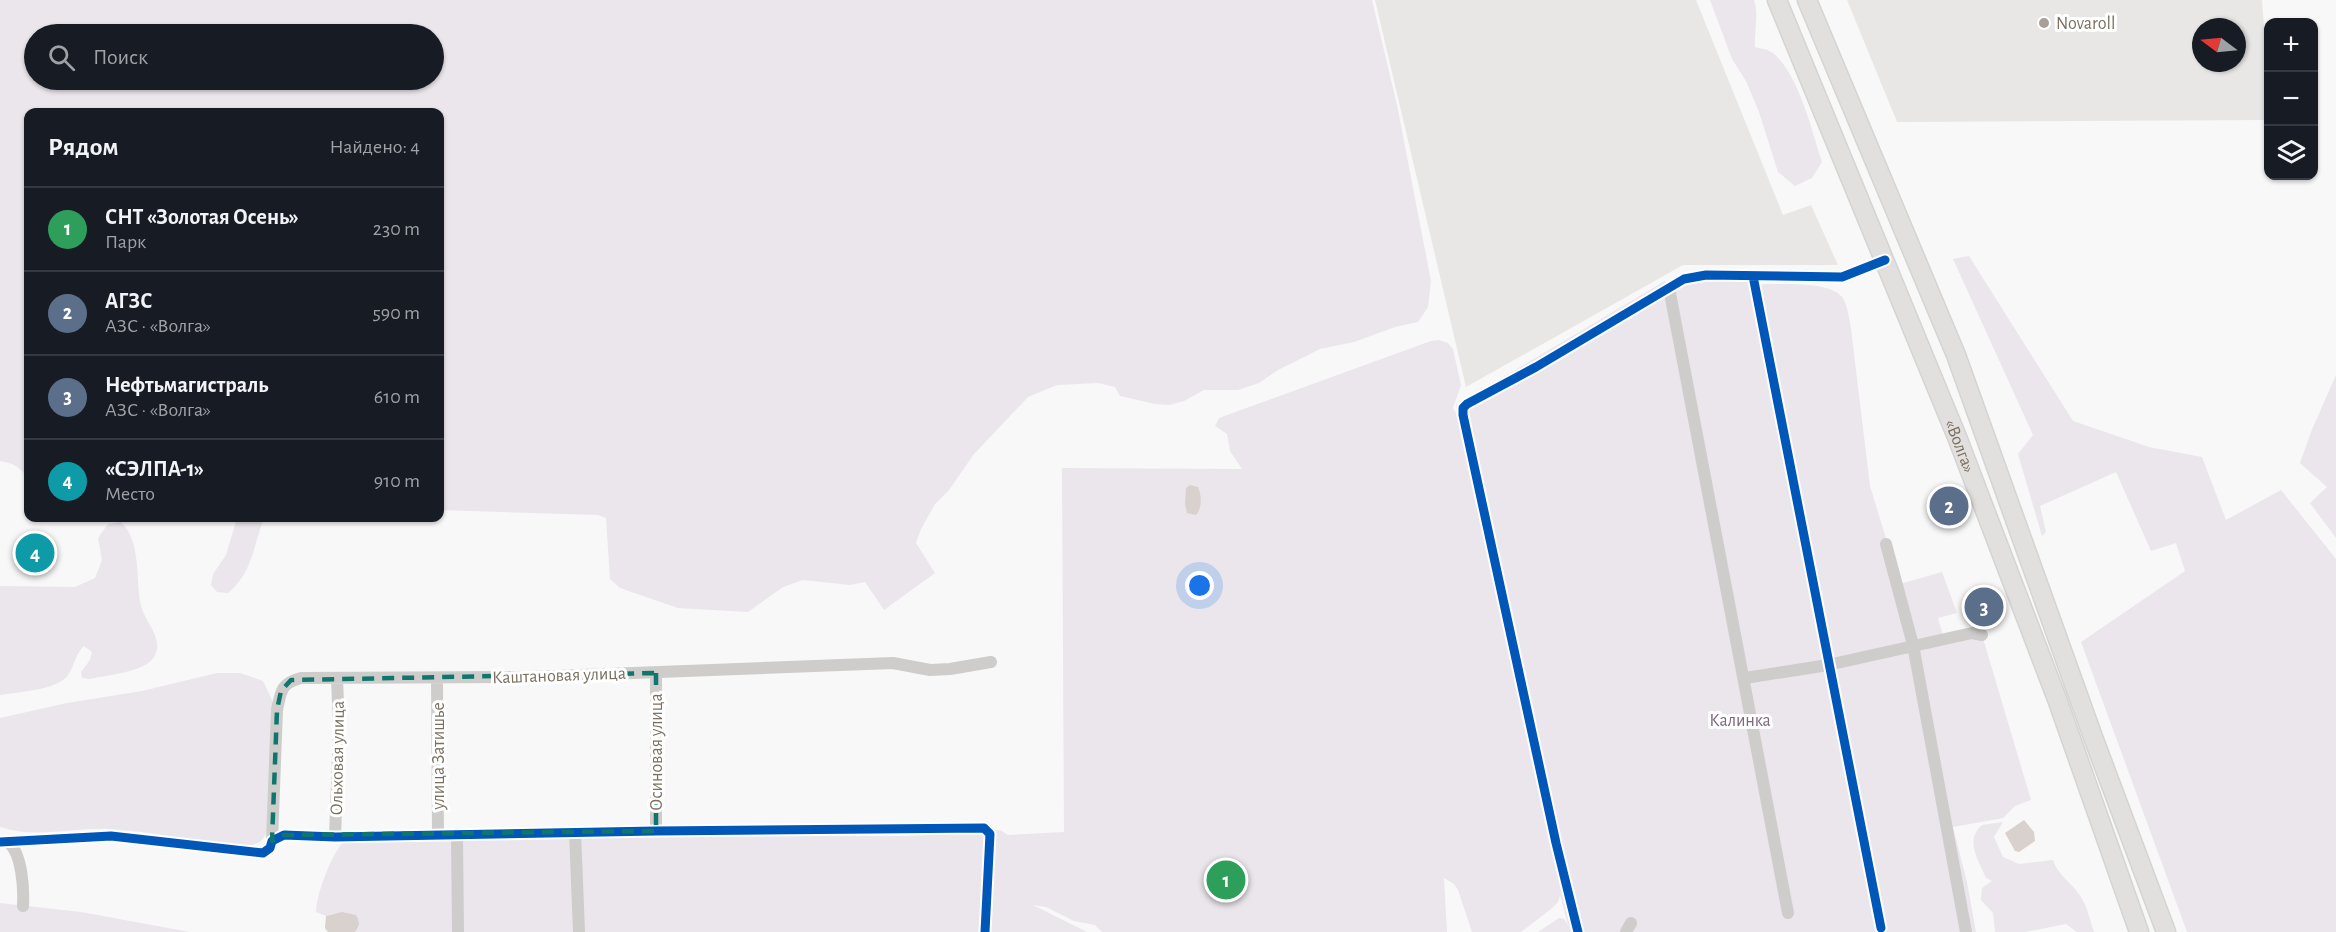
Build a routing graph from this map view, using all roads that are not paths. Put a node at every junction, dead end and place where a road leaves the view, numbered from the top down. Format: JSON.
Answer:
{"nodes":[{"id":1,"x":1777,"y":0,"type":"edge"},
{"id":2,"x":1807,"y":0,"type":"edge"},
{"id":3,"x":1885,"y":260,"type":"junction"},
{"id":4,"x":1753,"y":276,"type":"junction"},
{"id":5,"x":1669,"y":288,"type":"junction"},
{"id":6,"x":1886,"y":544,"type":"dead end"},
{"id":7,"x":1982,"y":635,"type":"dead end"},
{"id":8,"x":1913,"y":645,"type":"junction"},
{"id":9,"x":991,"y":662,"type":"dead end"},
{"id":10,"x":1828,"y":665,"type":"junction"},
{"id":11,"x":656,"y":673,"type":"junction"},
{"id":12,"x":337,"y":678,"type":"junction"},
{"id":13,"x":438,"y":678,"type":"junction"},
{"id":14,"x":1744,"y":678,"type":"junction"},
{"id":15,"x":656,"y":831,"type":"junction"},
{"id":16,"x":575,"y":832,"type":"junction"},
{"id":17,"x":438,"y":834,"type":"junction"},
{"id":18,"x":457,"y":834,"type":"junction"},
{"id":19,"x":335,"y":837,"type":"junction"},
{"id":20,"x":272,"y":841,"type":"junction"},
{"id":21,"x":4,"y":843,"type":"edge"},
{"id":22,"x":23,"y":906,"type":"dead end"},
{"id":23,"x":1788,"y":913,"type":"dead end"},
{"id":24,"x":1881,"y":928,"type":"dead end"},
{"id":25,"x":458,"y":932,"type":"edge"},
{"id":26,"x":579,"y":932,"type":"edge"},
{"id":27,"x":984,"y":932,"type":"edge"},
{"id":28,"x":1578,"y":932,"type":"edge"},
{"id":29,"x":1966,"y":932,"type":"edge"},
{"id":30,"x":2139,"y":932,"type":"edge"},
{"id":31,"x":2166,"y":932,"type":"edge"}],
"edges":[{"from":1,"to":3,"type":"highway","name":"«Волга»"},
{"from":2,"to":31,"type":"highway","name":"«Волга»"},
{"from":3,"to":4,"type":"street"},
{"from":3,"to":30,"type":"highway","name":"«Волга»"},
{"from":4,"to":5,"type":"street"},
{"from":4,"to":10,"type":"street"},
{"from":5,"to":14,"type":"street"},
{"from":5,"to":28,"type":"street"},
{"from":6,"to":8,"type":"street"},
{"from":7,"to":8,"type":"street"},
{"from":8,"to":10,"type":"street"},
{"from":8,"to":29,"type":"street"},
{"from":9,"to":11,"type":"street","name":"Каштановая улица"},
{"from":10,"to":14,"type":"street"},
{"from":10,"to":24,"type":"street"},
{"from":11,"to":13,"type":"street","name":"Каштановая улица"},
{"from":11,"to":15,"type":"street","name":"Осиновая улица"},
{"from":12,"to":13,"type":"street","name":"Каштановая улица"},
{"from":12,"to":19,"type":"street","name":"Ольховая улица"},
{"from":12,"to":20,"type":"street","name":"Каштановая улица"},
{"from":13,"to":17,"type":"street","name":"улица Затишье"},
{"from":14,"to":23,"type":"street"},
{"from":15,"to":16,"type":"street"},
{"from":15,"to":27,"type":"street"},
{"from":16,"to":18,"type":"street"},
{"from":16,"to":26,"type":"street"},
{"from":17,"to":18,"type":"street"},
{"from":17,"to":19,"type":"street"},
{"from":18,"to":25,"type":"street"},
{"from":19,"to":20,"type":"street"},
{"from":20,"to":21,"type":"street"},
{"from":21,"to":22,"type":"street"}]}
